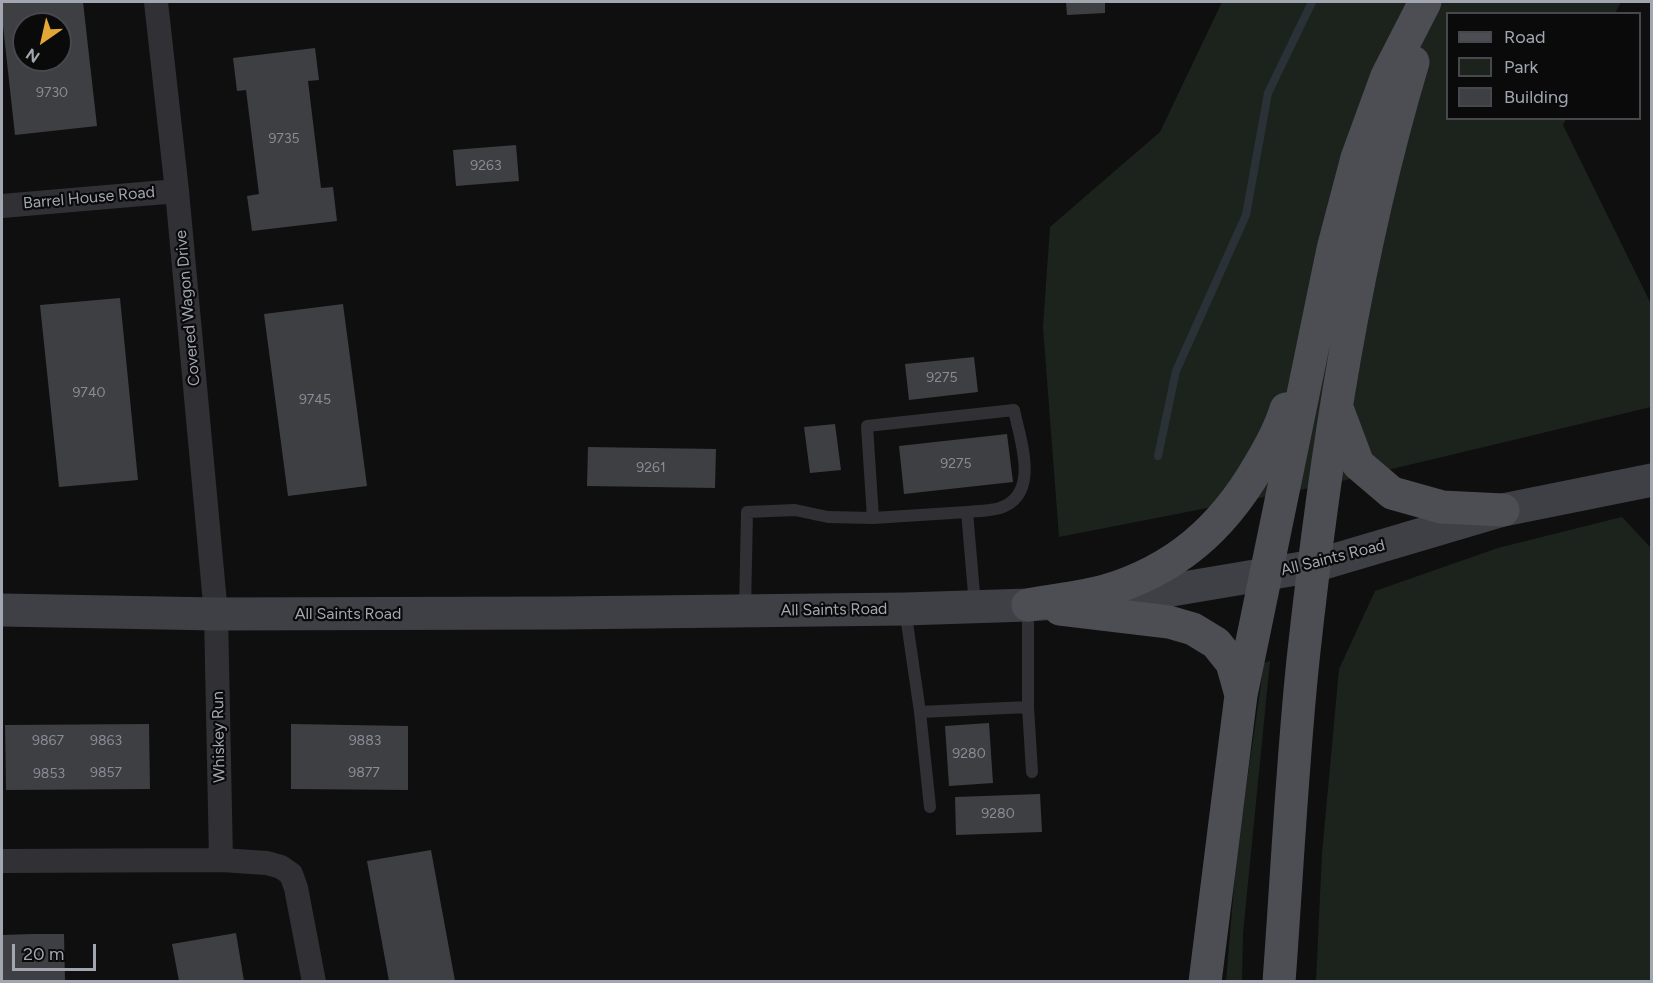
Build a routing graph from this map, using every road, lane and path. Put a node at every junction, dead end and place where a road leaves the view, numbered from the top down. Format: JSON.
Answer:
{"nodes":[{"id":1,"x":156,"y":2,"type":"edge"},
{"id":2,"x":1425,"y":2,"type":"edge"},
{"id":3,"x":1432,"y":2,"type":"edge"},
{"id":4,"x":177,"y":191,"type":"junction"},
{"id":5,"x":2,"y":206,"type":"edge"},
{"id":6,"x":1333,"y":249,"type":"junction"},
{"id":7,"x":1336,"y":406,"type":"junction"},
{"id":8,"x":1652,"y":480,"type":"edge"},
{"id":9,"x":1503,"y":510,"type":"junction"},
{"id":10,"x":966,"y":512,"type":"junction"},
{"id":11,"x":873,"y":518,"type":"junction"},
{"id":12,"x":1314,"y":567,"type":"junction"},
{"id":13,"x":1264,"y":575,"type":"junction"},
{"id":14,"x":1028,"y":605,"type":"junction"},
{"id":15,"x":976,"y":607,"type":"junction"},
{"id":16,"x":905,"y":609,"type":"junction"},
{"id":17,"x":2,"y":610,"type":"edge"},
{"id":18,"x":745,"y":611,"type":"junction"},
{"id":19,"x":216,"y":614,"type":"junction"},
{"id":20,"x":1241,"y":695,"type":"junction"},
{"id":21,"x":1028,"y":707,"type":"junction"},
{"id":22,"x":920,"y":712,"type":"junction"},
{"id":23,"x":1032,"y":772,"type":"dead end"},
{"id":24,"x":930,"y":807,"type":"dead end"},
{"id":25,"x":221,"y":860,"type":"junction"},
{"id":26,"x":2,"y":861,"type":"edge"},
{"id":27,"x":314,"y":981,"type":"edge"},
{"id":28,"x":1205,"y":981,"type":"edge"},
{"id":29,"x":1279,"y":981,"type":"edge"}],
"edges":[{"from":1,"to":4,"type":"street","name":"Covered Wagon Drive"},
{"from":2,"to":6,"type":"main road"},
{"from":3,"to":7,"type":"main road"},
{"from":4,"to":5,"type":"street","name":"Barrel House Road"},
{"from":4,"to":19,"type":"street","name":"Covered Wagon Drive"},
{"from":6,"to":13,"type":"main road"},
{"from":6,"to":14,"type":"main road"},
{"from":7,"to":9,"type":"main road"},
{"from":7,"to":12,"type":"main road"},
{"from":8,"to":9,"type":"street","name":"All Saints Road"},
{"from":9,"to":12,"type":"street","name":"All Saints Road"},
{"from":10,"to":11,"type":"lane"},
{"from":10,"to":11,"type":"lane"},
{"from":10,"to":15,"type":"lane"},
{"from":11,"to":18,"type":"lane"},
{"from":12,"to":13,"type":"street","name":"All Saints Road"},
{"from":12,"to":29,"type":"main road"},
{"from":13,"to":14,"type":"street","name":"All Saints Road"},
{"from":13,"to":20,"type":"main road"},
{"from":14,"to":15,"type":"street","name":"All Saints Road"},
{"from":14,"to":20,"type":"main road"},
{"from":14,"to":21,"type":"lane"},
{"from":15,"to":16,"type":"street","name":"All Saints Road"},
{"from":16,"to":18,"type":"street","name":"All Saints Road"},
{"from":16,"to":22,"type":"lane"},
{"from":17,"to":19,"type":"street","name":"All Saints Road"},
{"from":18,"to":19,"type":"street","name":"All Saints Road"},
{"from":19,"to":25,"type":"street","name":"Whiskey Run"},
{"from":20,"to":28,"type":"main road"},
{"from":21,"to":22,"type":"lane"},
{"from":21,"to":23,"type":"lane"},
{"from":22,"to":24,"type":"lane"},
{"from":25,"to":26,"type":"street"},
{"from":25,"to":27,"type":"street"}]}
